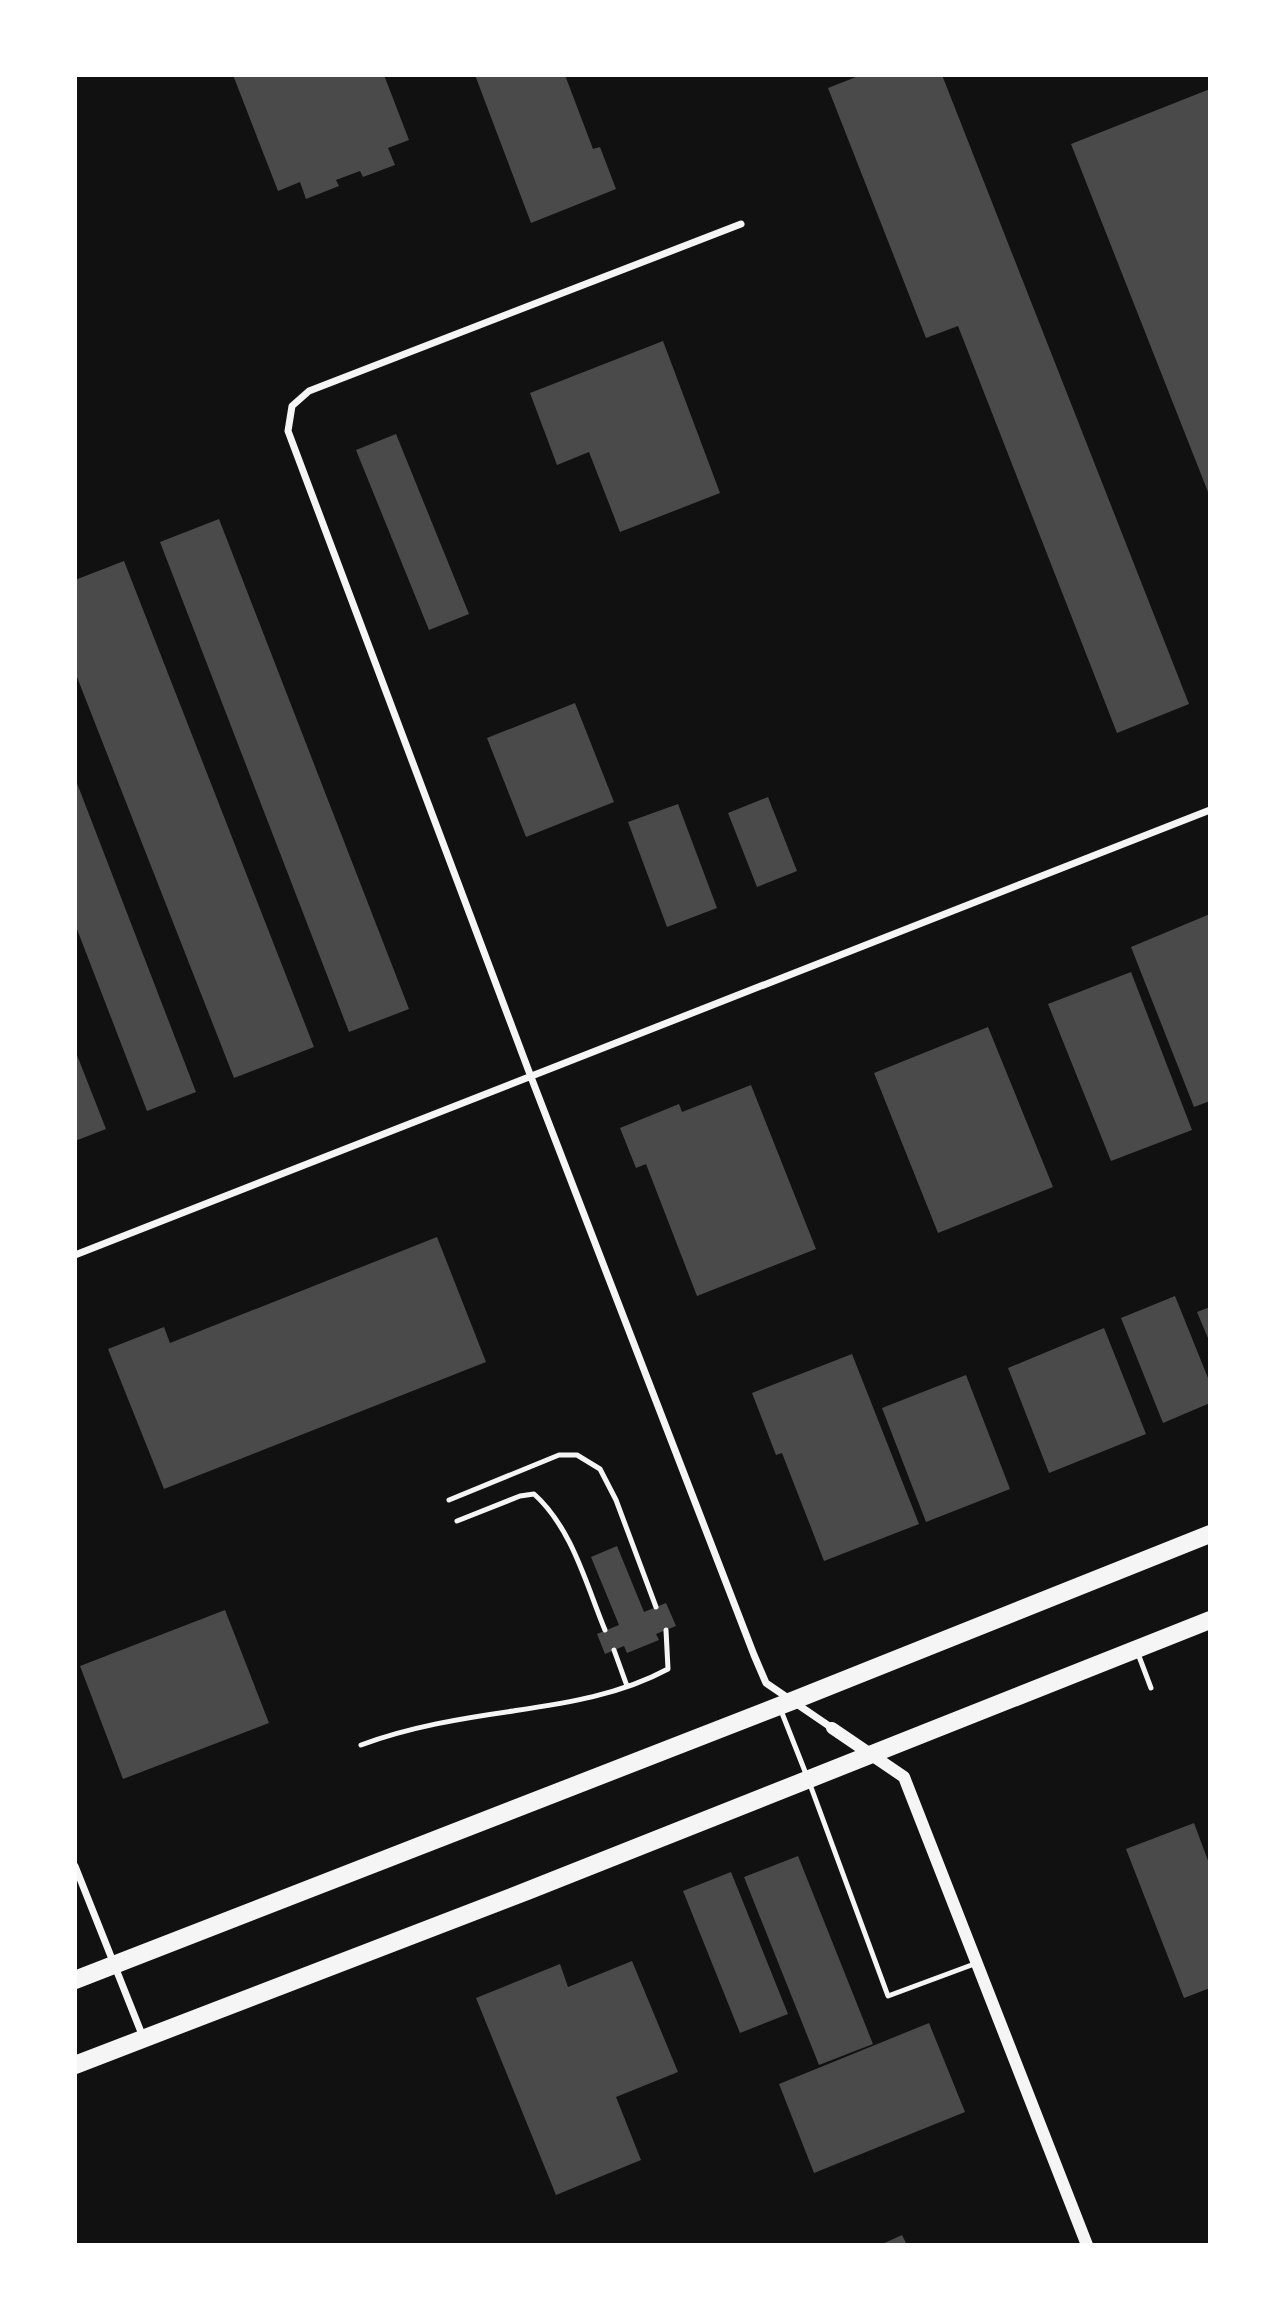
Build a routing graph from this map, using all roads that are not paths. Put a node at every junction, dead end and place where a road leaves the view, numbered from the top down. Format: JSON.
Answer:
{"nodes":[{"id":1,"x":741,"y":224,"type":"dead end"},
{"id":2,"x":1210,"y":810,"type":"edge"},
{"id":3,"x":531,"y":1077,"type":"junction"},
{"id":4,"x":75,"y":1255,"type":"edge"},
{"id":5,"x":449,"y":1500,"type":"dead end"},
{"id":6,"x":457,"y":1521,"type":"dead end"},
{"id":7,"x":1210,"y":1534,"type":"edge"},
{"id":8,"x":656,"y":1607,"type":"dead end"},
{"id":9,"x":1210,"y":1620,"type":"edge"},
{"id":10,"x":605,"y":1630,"type":"dead end"},
{"id":11,"x":666,"y":1630,"type":"dead end"},
{"id":12,"x":614,"y":1650,"type":"dead end"},
{"id":13,"x":1136,"y":1650,"type":"junction"},
{"id":14,"x":628,"y":1686,"type":"junction"},
{"id":15,"x":1151,"y":1688,"type":"dead end"},
{"id":16,"x":785,"y":1703,"type":"junction"},
{"id":17,"x":832,"y":1728,"type":"joint"},
{"id":18,"x":361,"y":1745,"type":"dead end"},
{"id":19,"x":871,"y":1755,"type":"junction"},
{"id":20,"x":808,"y":1779,"type":"junction"},
{"id":21,"x":75,"y":1866,"type":"edge"},
{"id":22,"x":977,"y":1963,"type":"junction"},
{"id":23,"x":114,"y":1965,"type":"junction"},
{"id":24,"x":75,"y":1980,"type":"edge"},
{"id":25,"x":144,"y":2038,"type":"junction"},
{"id":26,"x":75,"y":2064,"type":"edge"},
{"id":27,"x":1087,"y":2245,"type":"edge"}],
"edges":[{"from":1,"to":3,"type":"street"},
{"from":2,"to":3,"type":"street"},
{"from":3,"to":4,"type":"street"},
{"from":3,"to":16,"type":"street"},
{"from":5,"to":8,"type":"lane"},
{"from":6,"to":10,"type":"lane"},
{"from":7,"to":16,"type":"main road"},
{"from":9,"to":13,"type":"main road"},
{"from":11,"to":14,"type":"lane"},
{"from":12,"to":14,"type":"lane"},
{"from":13,"to":15,"type":"lane"},
{"from":13,"to":19,"type":"main road"},
{"from":14,"to":18,"type":"lane"},
{"from":16,"to":17,"type":"street"},
{"from":16,"to":20,"type":"lane"},
{"from":16,"to":23,"type":"main road"},
{"from":17,"to":19,"type":"street"},
{"from":19,"to":20,"type":"main road"},
{"from":19,"to":22,"type":"street"},
{"from":20,"to":22,"type":"lane"},
{"from":20,"to":25,"type":"main road"},
{"from":21,"to":23,"type":"street"},
{"from":22,"to":27,"type":"street"},
{"from":23,"to":24,"type":"main road"},
{"from":23,"to":25,"type":"street"},
{"from":25,"to":26,"type":"main road"}]}
